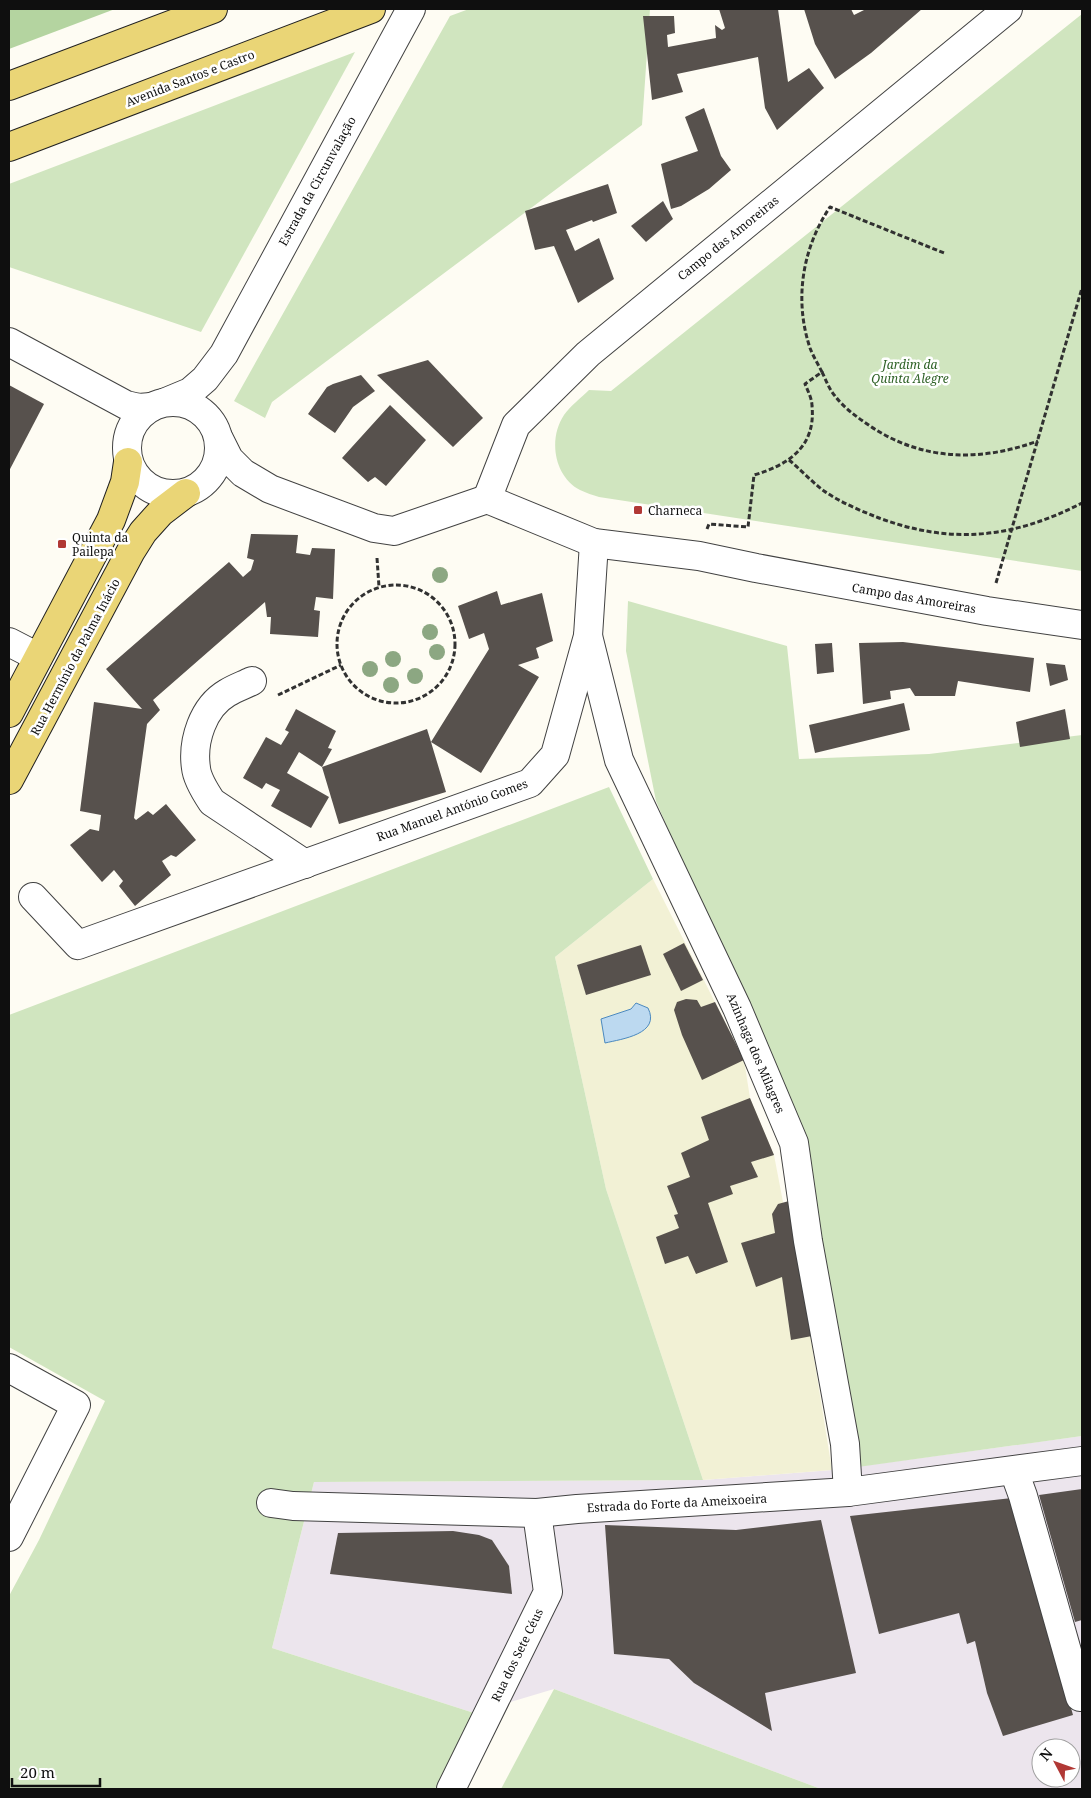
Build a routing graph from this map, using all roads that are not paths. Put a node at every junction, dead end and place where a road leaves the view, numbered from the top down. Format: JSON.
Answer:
{"nodes":[{"id":1,"x":213,"y":9,"type":"edge"},
{"id":2,"x":371,"y":9,"type":"edge"},
{"id":3,"x":411,"y":9,"type":"edge"},
{"id":4,"x":1008,"y":9,"type":"edge"},
{"id":5,"x":9,"y":86,"type":"edge"},
{"id":6,"x":9,"y":147,"type":"edge"},
{"id":7,"x":9,"y":342,"type":"edge"},
{"id":8,"x":224,"y":354,"type":"junction"},
{"id":9,"x":91,"y":387,"type":"junction"},
{"id":10,"x":158,"y":405,"type":"junction"},
{"id":11,"x":216,"y":432,"type":"junction"},
{"id":12,"x":127,"y":454,"type":"junction"},
{"id":13,"x":270,"y":488,"type":"junction"},
{"id":14,"x":192,"y":490,"type":"junction"},
{"id":15,"x":487,"y":499,"type":"junction"},
{"id":16,"x":594,"y":543,"type":"junction"},
{"id":17,"x":1082,"y":625,"type":"edge"},
{"id":18,"x":588,"y":636,"type":"junction"},
{"id":19,"x":9,"y":642,"type":"edge"},
{"id":20,"x":38,"y":657,"type":"junction"},
{"id":21,"x":252,"y":681,"type":"road end"},
{"id":22,"x":9,"y":713,"type":"edge"},
{"id":23,"x":9,"y":780,"type":"edge"},
{"id":24,"x":305,"y":864,"type":"junction"},
{"id":25,"x":33,"y":897,"type":"dead end"},
{"id":26,"x":9,"y":1368,"type":"edge"},
{"id":27,"x":1082,"y":1461,"type":"edge"},
{"id":28,"x":1014,"y":1470,"type":"junction"},
{"id":29,"x":848,"y":1492,"type":"junction"},
{"id":30,"x":271,"y":1503,"type":"dead end"},
{"id":31,"x":537,"y":1513,"type":"junction"},
{"id":32,"x":9,"y":1537,"type":"edge"},
{"id":33,"x":1080,"y":1697,"type":"dead end"},
{"id":34,"x":451,"y":1789,"type":"edge"}],
"edges":[{"from":1,"to":5,"type":"main road"},
{"from":2,"to":6,"type":"main road","name":"Avenida Santos e Castro"},
{"from":3,"to":8,"type":"street","name":"Estrada da Circunvalação"},
{"from":4,"to":15,"type":"street","name":"Campo das Amoreiras"},
{"from":7,"to":9,"type":"street"},
{"from":8,"to":10,"type":"street","name":"Estrada da Circunvalação"},
{"from":8,"to":11,"type":"street","name":"Estrada da Circunvalação"},
{"from":9,"to":10,"type":"street"},
{"from":9,"to":12,"type":"street"},
{"from":10,"to":11,"type":"street"},
{"from":10,"to":12,"type":"street"},
{"from":11,"to":13,"type":"street"},
{"from":11,"to":14,"type":"street"},
{"from":12,"to":14,"type":"street"},
{"from":12,"to":20,"type":"main road"},
{"from":13,"to":14,"type":"street"},
{"from":13,"to":15,"type":"street"},
{"from":14,"to":23,"type":"main road","name":"Rua Hermínio da Palma Inácio"},
{"from":15,"to":16,"type":"street","name":"Campo das Amoreiras"},
{"from":16,"to":17,"type":"street","name":"Campo das Amoreiras"},
{"from":16,"to":18,"type":"street","name":"Rua Manuel António Gomes"},
{"from":18,"to":24,"type":"street","name":"Rua Manuel António Gomes"},
{"from":18,"to":29,"type":"street","name":"Azinhaga dos Milagres"},
{"from":19,"to":20,"type":"street"},
{"from":20,"to":22,"type":"main road"},
{"from":21,"to":24,"type":"street"},
{"from":24,"to":25,"type":"street","name":"Rua Manuel António Gomes"},
{"from":26,"to":32,"type":"street"},
{"from":27,"to":28,"type":"street","name":"Estrada do Forte da Ameixoeira"},
{"from":28,"to":29,"type":"street","name":"Estrada do Forte da Ameixoeira"},
{"from":28,"to":33,"type":"street"},
{"from":29,"to":31,"type":"street","name":"Estrada do Forte da Ameixoeira"},
{"from":30,"to":31,"type":"street","name":"Estrada do Forte da Ameixoeira"},
{"from":31,"to":34,"type":"street","name":"Rua dos Sete Céus"}]}
